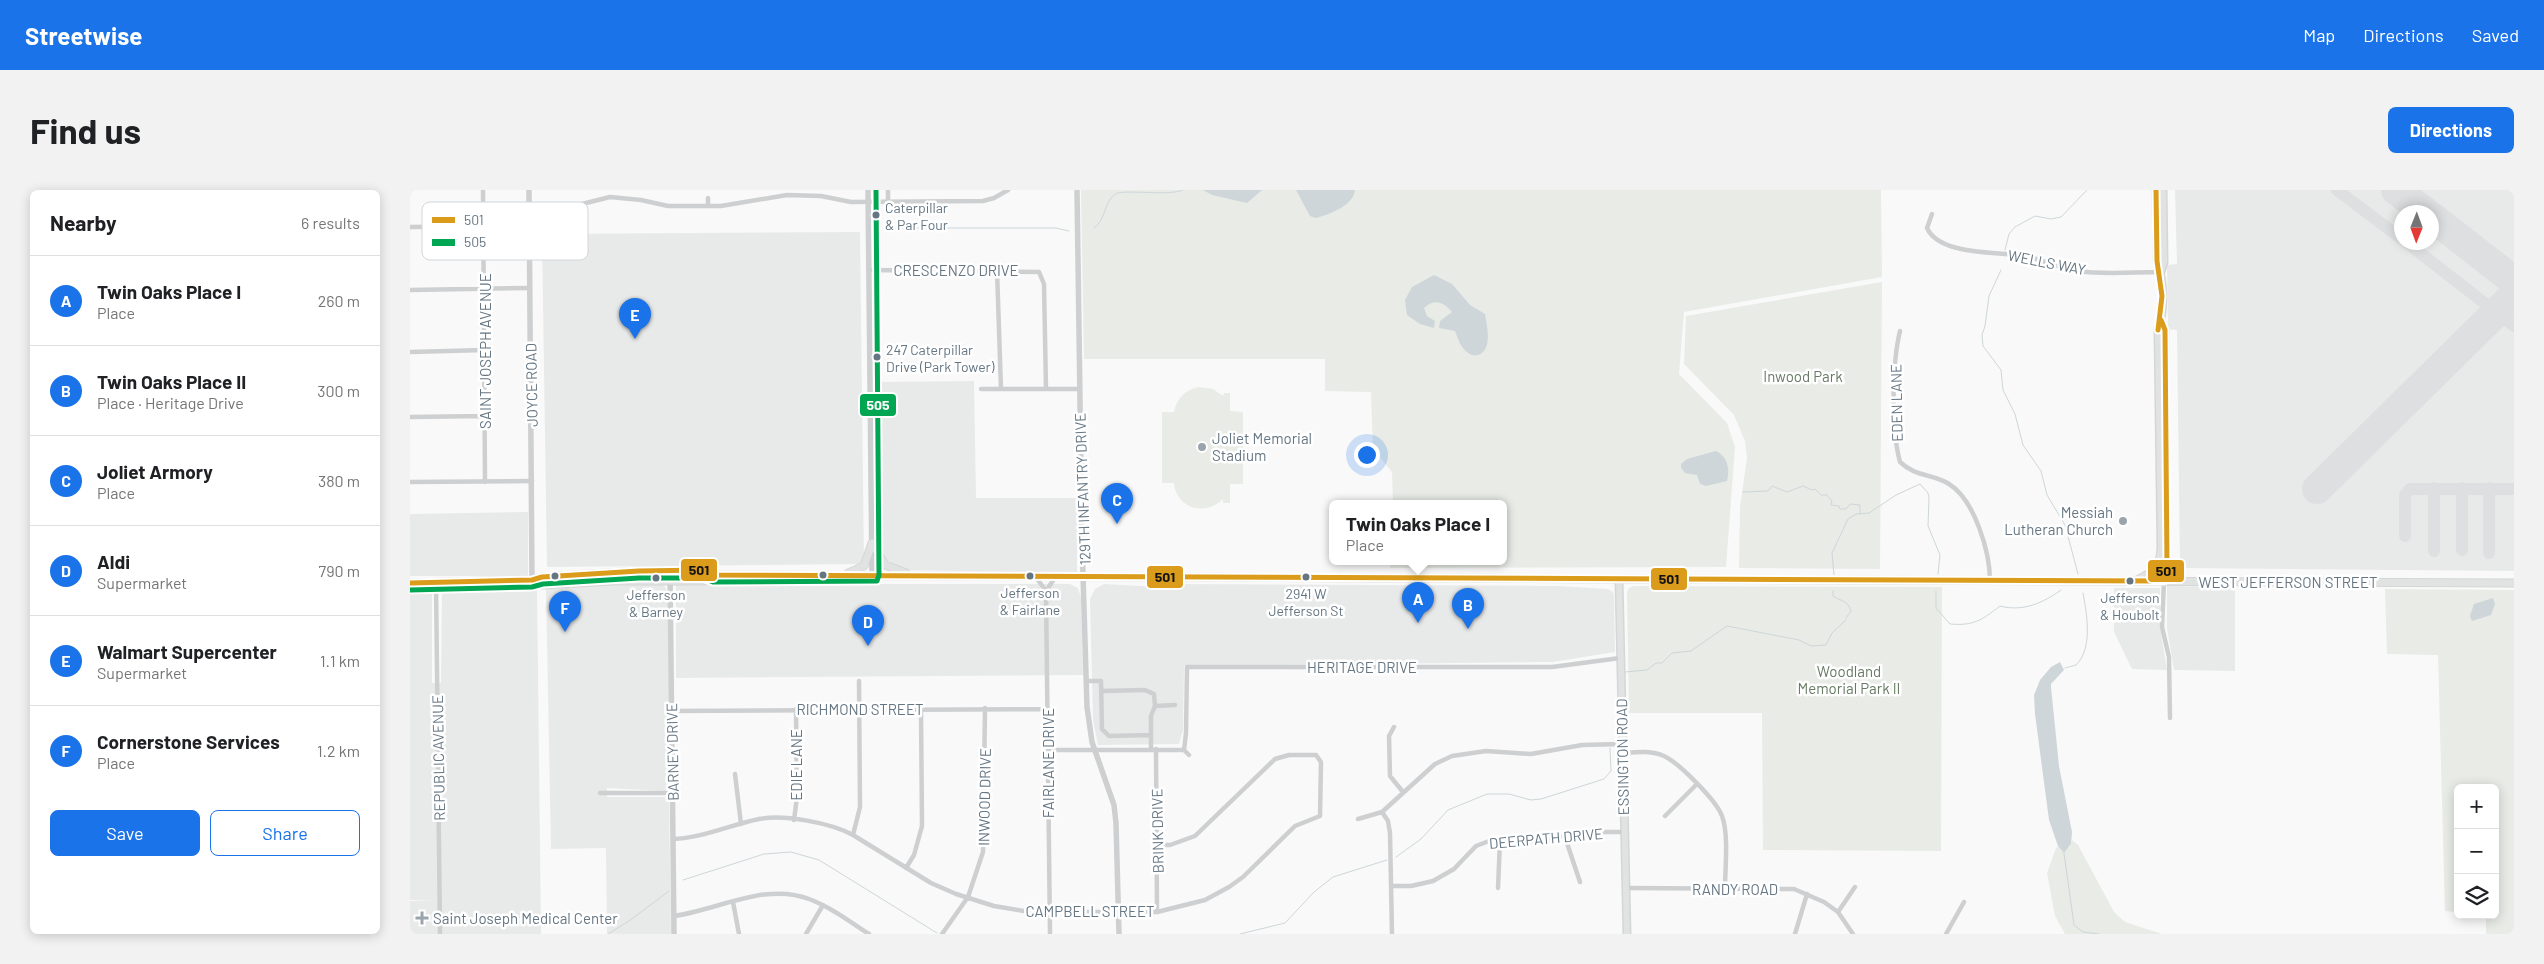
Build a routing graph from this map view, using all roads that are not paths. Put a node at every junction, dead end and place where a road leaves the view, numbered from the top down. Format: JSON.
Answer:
{"nodes":[{"id":1,"x":868,"y":190,"type":"edge"},
{"id":2,"x":888,"y":190,"type":"edge"},
{"id":3,"x":1008,"y":190,"type":"edge"},
{"id":4,"x":1077,"y":190,"type":"edge"},
{"id":5,"x":2156,"y":190,"type":"edge"},
{"id":6,"x":2164,"y":190,"type":"edge"},
{"id":7,"x":708,"y":198,"type":"dead end"},
{"id":8,"x":868,"y":202,"type":"junction"},
{"id":9,"x":888,"y":202,"type":"junction"},
{"id":10,"x":588,"y":203,"type":"edge"},
{"id":11,"x":708,"y":206,"type":"junction"},
{"id":12,"x":1932,"y":214,"type":"dead end"},
{"id":13,"x":484,"y":260,"type":"edge"},
{"id":14,"x":530,"y":260,"type":"edge"},
{"id":15,"x":869,"y":270,"type":"junction"},
{"id":16,"x":997,"y":270,"type":"junction"},
{"id":17,"x":2161,"y":272,"type":"junction"},
{"id":18,"x":530,"y":288,"type":"junction"},
{"id":19,"x":484,"y":289,"type":"junction"},
{"id":20,"x":410,"y":290,"type":"edge"},
{"id":21,"x":2161,"y":320,"type":"junction"},
{"id":22,"x":1900,"y":331,"type":"dead end"},
{"id":23,"x":484,"y":350,"type":"junction"},
{"id":24,"x":410,"y":352,"type":"edge"},
{"id":25,"x":1001,"y":389,"type":"junction"},
{"id":26,"x":1046,"y":389,"type":"junction"},
{"id":27,"x":1079,"y":389,"type":"junction"},
{"id":28,"x":981,"y":390,"type":"dead end"},
{"id":29,"x":485,"y":416,"type":"junction"},
{"id":30,"x":410,"y":417,"type":"edge"},
{"id":31,"x":532,"y":481,"type":"junction"},
{"id":32,"x":410,"y":482,"type":"edge"},
{"id":33,"x":485,"y":482,"type":"junction"},
{"id":34,"x":872,"y":543,"type":"junction"},
{"id":35,"x":2161,"y":550,"type":"junction"},
{"id":36,"x":670,"y":571,"type":"junction"},
{"id":37,"x":713,"y":575,"type":"junction"},
{"id":38,"x":843,"y":575,"type":"junction"},
{"id":39,"x":872,"y":575,"type":"junction"},
{"id":40,"x":911,"y":575,"type":"junction"},
{"id":41,"x":1035,"y":576,"type":"junction"},
{"id":42,"x":1056,"y":576,"type":"junction"},
{"id":43,"x":1084,"y":576,"type":"junction"},
{"id":44,"x":532,"y":580,"type":"junction"},
{"id":45,"x":670,"y":580,"type":"junction"},
{"id":46,"x":1619,"y":580,"type":"junction"},
{"id":47,"x":1990,"y":581,"type":"junction"},
{"id":48,"x":2134,"y":581,"type":"junction"},
{"id":49,"x":2164,"y":581,"type":"junction"},
{"id":50,"x":436,"y":582,"type":"junction"},
{"id":51,"x":410,"y":583,"type":"edge"},
{"id":52,"x":2514,"y":583,"type":"edge"},
{"id":53,"x":1046,"y":591,"type":"junction"},
{"id":54,"x":1620,"y":658,"type":"junction"},
{"id":55,"x":859,"y":681,"type":"dead end"},
{"id":56,"x":1087,"y":681,"type":"junction"},
{"id":57,"x":1101,"y":691,"type":"junction"},
{"id":58,"x":1175,"y":704,"type":"dead end"},
{"id":59,"x":1155,"y":706,"type":"junction"},
{"id":60,"x":985,"y":708,"type":"junction"},
{"id":61,"x":921,"y":709,"type":"junction"},
{"id":62,"x":1048,"y":709,"type":"junction"},
{"id":63,"x":796,"y":710,"type":"junction"},
{"id":64,"x":860,"y":710,"type":"junction"},
{"id":65,"x":671,"y":711,"type":"junction"},
{"id":66,"x":2170,"y":718,"type":"dead end"},
{"id":67,"x":1394,"y":727,"type":"dead end"},
{"id":68,"x":1151,"y":735,"type":"junction"},
{"id":69,"x":1622,"y":744,"type":"junction"},
{"id":70,"x":1095,"y":749,"type":"junction"},
{"id":71,"x":1154,"y":749,"type":"junction"},
{"id":72,"x":1048,"y":750,"type":"junction"},
{"id":73,"x":1184,"y":750,"type":"junction"},
{"id":74,"x":1622,"y":753,"type":"junction"},
{"id":75,"x":1189,"y":755,"type":"dead end"},
{"id":76,"x":735,"y":774,"type":"dead end"},
{"id":77,"x":1697,"y":784,"type":"junction"},
{"id":78,"x":1403,"y":792,"type":"junction"},
{"id":79,"x":600,"y":793,"type":"dead end"},
{"id":80,"x":672,"y":793,"type":"junction"},
{"id":81,"x":1382,"y":812,"type":"junction"},
{"id":82,"x":1665,"y":816,"type":"dead end"},
{"id":83,"x":1358,"y":819,"type":"dead end"},
{"id":84,"x":794,"y":820,"type":"junction"},
{"id":85,"x":741,"y":824,"type":"junction"},
{"id":86,"x":1624,"y":832,"type":"junction"},
{"id":87,"x":852,"y":835,"type":"junction"},
{"id":88,"x":1565,"y":836,"type":"junction"},
{"id":89,"x":673,"y":839,"type":"junction"},
{"id":90,"x":1500,"y":841,"type":"junction"},
{"id":91,"x":1157,"y":845,"type":"junction"},
{"id":92,"x":906,"y":868,"type":"junction"},
{"id":93,"x":1580,"y":882,"type":"dead end"},
{"id":94,"x":1392,"y":886,"type":"junction"},
{"id":95,"x":1855,"y":887,"type":"dead end"},
{"id":96,"x":1498,"y":888,"type":"dead end"},
{"id":97,"x":1626,"y":888,"type":"junction"},
{"id":98,"x":1725,"y":889,"type":"junction"},
{"id":99,"x":1806,"y":894,"type":"junction"},
{"id":100,"x":968,"y":897,"type":"junction"},
{"id":101,"x":733,"y":902,"type":"junction"},
{"id":102,"x":1964,"y":902,"type":"dead end"},
{"id":103,"x":823,"y":905,"type":"junction"},
{"id":104,"x":1050,"y":912,"type":"junction"},
{"id":105,"x":1119,"y":912,"type":"junction"},
{"id":106,"x":1157,"y":912,"type":"junction"},
{"id":107,"x":1838,"y":912,"type":"junction"},
{"id":108,"x":674,"y":916,"type":"junction"},
{"id":109,"x":440,"y":934,"type":"edge"},
{"id":110,"x":674,"y":934,"type":"edge"},
{"id":111,"x":739,"y":934,"type":"edge"},
{"id":112,"x":806,"y":934,"type":"edge"},
{"id":113,"x":869,"y":934,"type":"edge"},
{"id":114,"x":942,"y":934,"type":"edge"},
{"id":115,"x":1050,"y":934,"type":"edge"},
{"id":116,"x":1119,"y":934,"type":"edge"},
{"id":117,"x":1392,"y":934,"type":"edge"},
{"id":118,"x":1627,"y":934,"type":"edge"},
{"id":119,"x":1795,"y":934,"type":"edge"},
{"id":120,"x":1853,"y":934,"type":"edge"},
{"id":121,"x":1946,"y":934,"type":"edge"}],
"edges":[{"from":1,"to":8,"type":"street"},
{"from":2,"to":9,"type":"street"},
{"from":3,"to":9,"type":"street"},
{"from":4,"to":27,"type":"street","name":"129TH INFANTRY DRIVE"},
{"from":5,"to":17,"type":"main road"},
{"from":6,"to":17,"type":"main road"},
{"from":7,"to":11,"type":"street"},
{"from":8,"to":9,"type":"street"},
{"from":8,"to":11,"type":"street"},
{"from":8,"to":15,"type":"street"},
{"from":10,"to":11,"type":"street"},
{"from":12,"to":17,"type":"street","name":"WELLS WAY"},
{"from":13,"to":19,"type":"street","name":"SAINT JOSEPH AVENUE"},
{"from":14,"to":18,"type":"street","name":"JOYCE ROAD"},
{"from":15,"to":16,"type":"street","name":"CRESCENZO DRIVE"},
{"from":15,"to":34,"type":"street"},
{"from":16,"to":25,"type":"street"},
{"from":16,"to":26,"type":"street","name":"CRESCENZO DRIVE"},
{"from":17,"to":21,"type":"main road"},
{"from":18,"to":19,"type":"street"},
{"from":18,"to":31,"type":"street","name":"JOYCE ROAD"},
{"from":19,"to":20,"type":"street"},
{"from":19,"to":23,"type":"street","name":"SAINT JOSEPH AVENUE"},
{"from":21,"to":35,"type":"main road"},
{"from":21,"to":49,"type":"main road"},
{"from":22,"to":47,"type":"street","name":"EDEN LANE"},
{"from":23,"to":24,"type":"street"},
{"from":23,"to":29,"type":"street","name":"SAINT JOSEPH AVENUE"},
{"from":25,"to":26,"type":"street"},
{"from":25,"to":28,"type":"street"},
{"from":26,"to":27,"type":"street"},
{"from":27,"to":43,"type":"street","name":"129TH INFANTRY DRIVE"},
{"from":29,"to":30,"type":"street"},
{"from":29,"to":33,"type":"street","name":"SAINT JOSEPH AVENUE"},
{"from":31,"to":33,"type":"street"},
{"from":31,"to":44,"type":"street","name":"JOYCE ROAD"},
{"from":32,"to":33,"type":"street"},
{"from":34,"to":38,"type":"main road"},
{"from":34,"to":39,"type":"street"},
{"from":34,"to":40,"type":"main road"},
{"from":35,"to":48,"type":"main road"},
{"from":35,"to":49,"type":"main road"},
{"from":36,"to":37,"type":"main road","name":"WEST JEFFERSON STREET"},
{"from":36,"to":44,"type":"main road","name":"WEST JEFFERSON STREET"},
{"from":36,"to":45,"type":"street","name":"BARNEY DRIVE"},
{"from":37,"to":38,"type":"main road","name":"WEST JEFFERSON STREET"},
{"from":37,"to":45,"type":"main road","name":"WEST JEFFERSON STREET"},
{"from":38,"to":39,"type":"main road","name":"WEST JEFFERSON STREET"},
{"from":39,"to":40,"type":"main road","name":"WEST JEFFERSON STREET"},
{"from":40,"to":41,"type":"main road","name":"WEST JEFFERSON STREET"},
{"from":41,"to":42,"type":"main road","name":"WEST JEFFERSON STREET"},
{"from":41,"to":53,"type":"street"},
{"from":42,"to":43,"type":"main road","name":"WEST JEFFERSON STREET"},
{"from":42,"to":53,"type":"street"},
{"from":43,"to":46,"type":"main road","name":"WEST JEFFERSON STREET"},
{"from":43,"to":56,"type":"street","name":"129TH INFANTRY DRIVE"},
{"from":44,"to":45,"type":"main road","name":"WEST JEFFERSON STREET"},
{"from":44,"to":50,"type":"main road","name":"WEST JEFFERSON STREET"},
{"from":45,"to":65,"type":"street","name":"BARNEY DRIVE"},
{"from":46,"to":47,"type":"main road","name":"WEST JEFFERSON STREET"},
{"from":46,"to":54,"type":"main road","name":"ESSINGTON ROAD"},
{"from":47,"to":48,"type":"main road","name":"WEST JEFFERSON STREET"},
{"from":48,"to":49,"type":"main road","name":"WEST JEFFERSON STREET"},
{"from":49,"to":52,"type":"main road","name":"WEST JEFFERSON STREET"},
{"from":49,"to":66,"type":"street"},
{"from":50,"to":51,"type":"main road","name":"WEST JEFFERSON STREET"},
{"from":50,"to":109,"type":"street","name":"REPUBLIC AVENUE"},
{"from":53,"to":62,"type":"street","name":"FAIRLANE DRIVE"},
{"from":54,"to":69,"type":"main road","name":"ESSINGTON ROAD"},
{"from":54,"to":73,"type":"street","name":"HERITAGE DRIVE"},
{"from":55,"to":64,"type":"street"},
{"from":56,"to":57,"type":"street"},
{"from":56,"to":70,"type":"street","name":"129TH INFANTRY DRIVE"},
{"from":57,"to":59,"type":"street"},
{"from":57,"to":68,"type":"street"},
{"from":58,"to":59,"type":"street"},
{"from":59,"to":68,"type":"street","name":"BRINK DRIVE"},
{"from":60,"to":61,"type":"street","name":"RICHMOND STREET"},
{"from":60,"to":62,"type":"street","name":"RICHMOND STREET"},
{"from":60,"to":100,"type":"street","name":"INWOOD DRIVE"},
{"from":61,"to":64,"type":"street","name":"RICHMOND STREET"},
{"from":61,"to":92,"type":"street"},
{"from":62,"to":72,"type":"street","name":"FAIRLANE DRIVE"},
{"from":63,"to":64,"type":"street","name":"RICHMOND STREET"},
{"from":63,"to":65,"type":"street","name":"RICHMOND STREET"},
{"from":63,"to":84,"type":"street","name":"EDIE LANE"},
{"from":64,"to":87,"type":"street"},
{"from":65,"to":80,"type":"street","name":"BARNEY DRIVE"},
{"from":67,"to":78,"type":"street"},
{"from":68,"to":71,"type":"street","name":"BRINK DRIVE"},
{"from":69,"to":74,"type":"main road","name":"ESSINGTON ROAD"},
{"from":69,"to":78,"type":"street"},
{"from":70,"to":71,"type":"street"},
{"from":70,"to":72,"type":"street"},
{"from":70,"to":105,"type":"street","name":"129TH INFANTRY DRIVE"},
{"from":71,"to":73,"type":"street"},
{"from":71,"to":91,"type":"street","name":"BRINK DRIVE"},
{"from":72,"to":104,"type":"street","name":"FAIRLANE DRIVE"},
{"from":73,"to":75,"type":"street"},
{"from":74,"to":77,"type":"street"},
{"from":74,"to":86,"type":"main road","name":"ESSINGTON ROAD"},
{"from":76,"to":85,"type":"street"},
{"from":77,"to":82,"type":"street"},
{"from":77,"to":98,"type":"street"},
{"from":78,"to":81,"type":"street"},
{"from":79,"to":80,"type":"street"},
{"from":80,"to":89,"type":"street","name":"BARNEY DRIVE"},
{"from":81,"to":83,"type":"street"},
{"from":81,"to":94,"type":"street"},
{"from":84,"to":85,"type":"street","name":"CAMPBELL STREET"},
{"from":84,"to":87,"type":"street","name":"CAMPBELL STREET"},
{"from":85,"to":89,"type":"street","name":"CAMPBELL STREET"},
{"from":86,"to":88,"type":"street","name":"DEERPATH DRIVE"},
{"from":86,"to":97,"type":"main road","name":"ESSINGTON ROAD"},
{"from":87,"to":92,"type":"street","name":"CAMPBELL STREET"},
{"from":88,"to":90,"type":"street","name":"DEERPATH DRIVE"},
{"from":88,"to":93,"type":"street"},
{"from":89,"to":108,"type":"street","name":"BARNEY DRIVE"},
{"from":90,"to":94,"type":"street","name":"DEERPATH DRIVE"},
{"from":90,"to":96,"type":"street"},
{"from":91,"to":106,"type":"street","name":"BRINK DRIVE"},
{"from":91,"to":106,"type":"street","name":"CAMPBELL STREET"},
{"from":92,"to":100,"type":"street","name":"CAMPBELL STREET"},
{"from":94,"to":117,"type":"street"},
{"from":95,"to":107,"type":"street"},
{"from":97,"to":98,"type":"street","name":"RANDY ROAD"},
{"from":97,"to":118,"type":"main road","name":"ESSINGTON ROAD"},
{"from":98,"to":99,"type":"street","name":"RANDY ROAD"},
{"from":99,"to":107,"type":"street","name":"RANDY ROAD"},
{"from":99,"to":119,"type":"street"},
{"from":100,"to":104,"type":"street","name":"CAMPBELL STREET"},
{"from":100,"to":114,"type":"street","name":"INWOOD DRIVE"},
{"from":101,"to":103,"type":"street"},
{"from":101,"to":108,"type":"street"},
{"from":101,"to":111,"type":"street"},
{"from":102,"to":121,"type":"street"},
{"from":103,"to":112,"type":"street"},
{"from":103,"to":113,"type":"street"},
{"from":104,"to":105,"type":"street","name":"CAMPBELL STREET"},
{"from":104,"to":115,"type":"street","name":"FAIRLANE DRIVE"},
{"from":105,"to":106,"type":"street","name":"CAMPBELL STREET"},
{"from":105,"to":116,"type":"street","name":"129TH INFANTRY DRIVE"},
{"from":107,"to":120,"type":"street"},
{"from":108,"to":110,"type":"street","name":"BARNEY DRIVE"}]}
